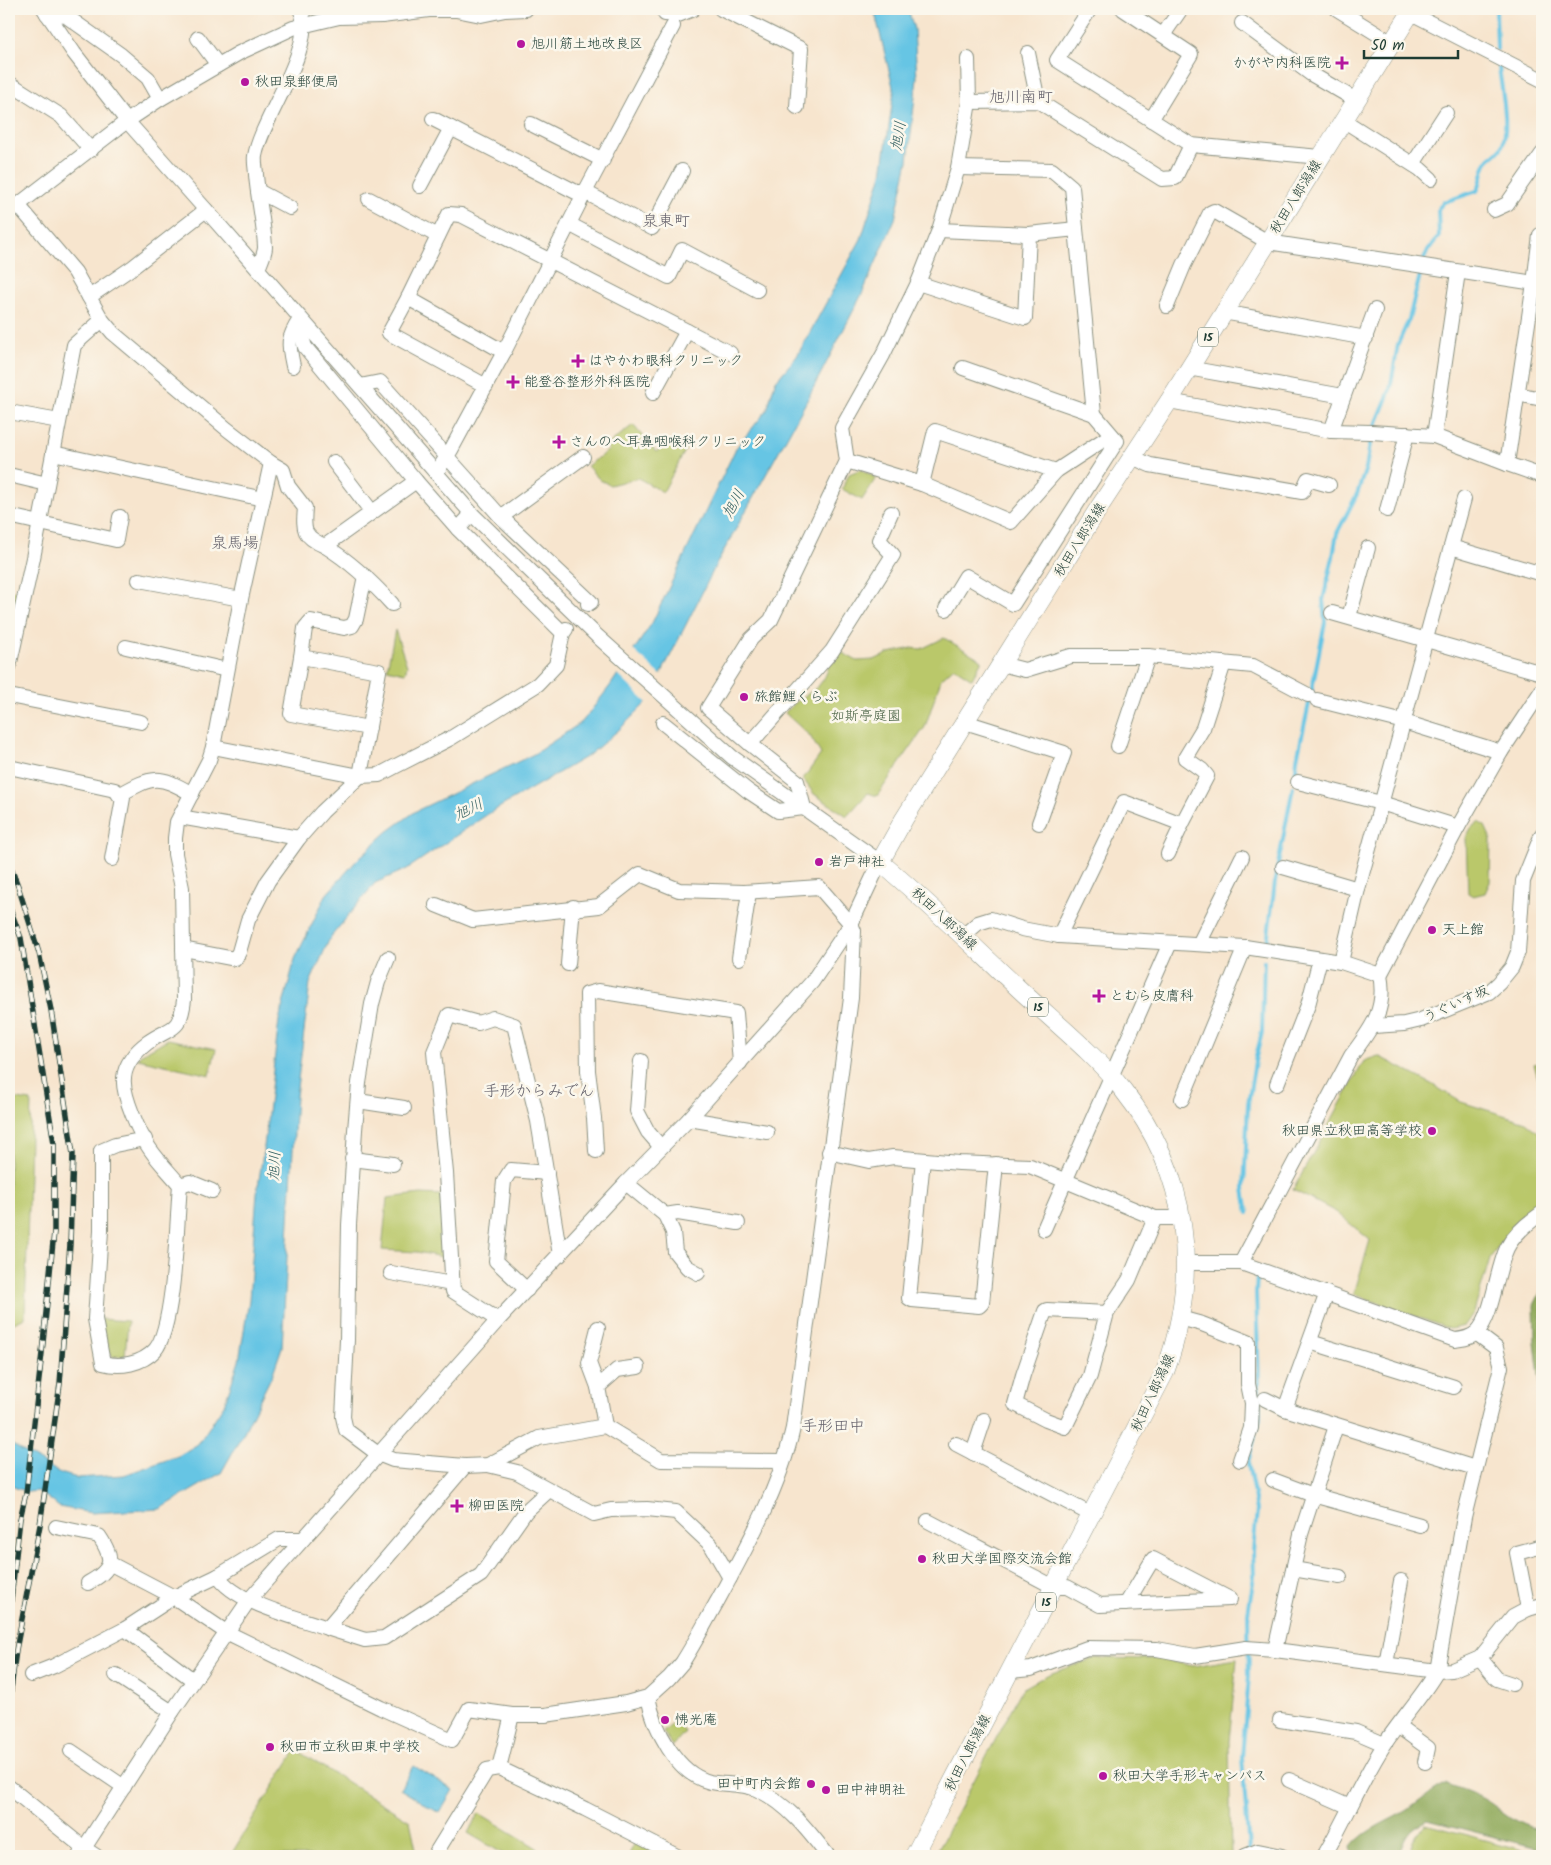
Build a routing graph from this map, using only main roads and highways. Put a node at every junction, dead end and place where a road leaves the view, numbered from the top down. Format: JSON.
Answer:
{"nodes":[{"id":1,"x":1412,"y":11,"type":"edge"},
{"id":2,"x":914,"y":1856,"type":"edge"}],
"edges":[{"from":1,"to":2,"type":"main road","name":"秋田八郎潟線","number":"15"}]}
